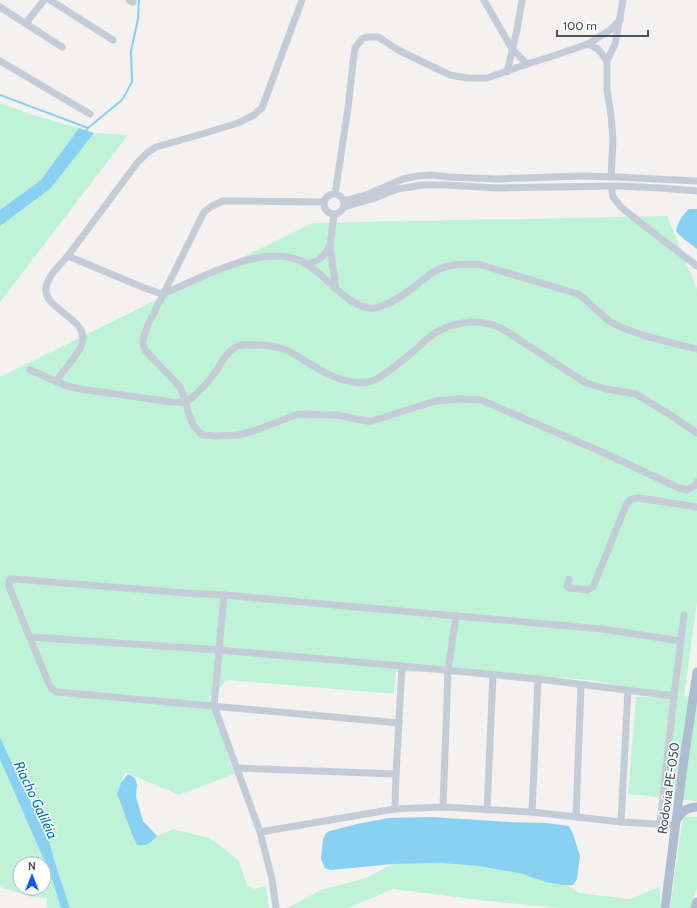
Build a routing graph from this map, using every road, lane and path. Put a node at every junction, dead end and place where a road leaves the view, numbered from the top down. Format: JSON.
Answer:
{"nodes":[{"id":1,"x":44,"y":0,"type":"edge"},
{"id":2,"x":50,"y":0,"type":"edge"},
{"id":3,"x":302,"y":0,"type":"edge"},
{"id":4,"x":484,"y":0,"type":"edge"},
{"id":5,"x":522,"y":0,"type":"edge"},
{"id":6,"x":623,"y":0,"type":"edge"},
{"id":7,"x":0,"y":7,"type":"edge"},
{"id":8,"x":620,"y":20,"type":"junction"},
{"id":9,"x":26,"y":23,"type":"junction"},
{"id":10,"x":113,"y":40,"type":"dead end"},
{"id":11,"x":588,"y":44,"type":"junction"},
{"id":12,"x":62,"y":47,"type":"dead end"},
{"id":13,"x":512,"y":49,"type":"junction"},
{"id":14,"x":0,"y":61,"type":"edge"},
{"id":15,"x":607,"y":61,"type":"junction"},
{"id":16,"x":527,"y":64,"type":"junction"},
{"id":17,"x":507,"y":72,"type":"junction"},
{"id":18,"x":90,"y":114,"type":"dead end"},
{"id":19,"x":611,"y":177,"type":"junction"},
{"id":20,"x":697,"y":181,"type":"edge"},
{"id":21,"x":612,"y":187,"type":"junction"},
{"id":22,"x":697,"y":191,"type":"edge"},
{"id":23,"x":335,"y":194,"type":"junction"},
{"id":24,"x":324,"y":202,"type":"junction"},
{"id":25,"x":344,"y":204,"type":"junction"},
{"id":26,"x":334,"y":214,"type":"junction"},
{"id":27,"x":330,"y":246,"type":"junction"},
{"id":28,"x":68,"y":256,"type":"junction"},
{"id":29,"x":308,"y":264,"type":"junction"},
{"id":30,"x":697,"y":266,"type":"edge"},
{"id":31,"x":336,"y":288,"type":"junction"},
{"id":32,"x":163,"y":294,"type":"junction"},
{"id":33,"x":697,"y":350,"type":"edge"},
{"id":34,"x":30,"y":370,"type":"dead end"},
{"id":35,"x":56,"y":381,"type":"junction"},
{"id":36,"x":186,"y":401,"type":"junction"},
{"id":37,"x":697,"y":433,"type":"edge"},
{"id":38,"x":697,"y":482,"type":"edge"},
{"id":39,"x":694,"y":506,"type":"edge"},
{"id":40,"x":697,"y":512,"type":"edge"},
{"id":41,"x":569,"y":579,"type":"dead end"},
{"id":42,"x":224,"y":595,"type":"junction"},
{"id":43,"x":684,"y":615,"type":"dead end"},
{"id":44,"x":456,"y":616,"type":"junction"},
{"id":45,"x":30,"y":637,"type":"junction"},
{"id":46,"x":681,"y":641,"type":"junction"},
{"id":47,"x":220,"y":650,"type":"junction"},
{"id":48,"x":402,"y":666,"type":"junction"},
{"id":49,"x":448,"y":671,"type":"junction"},
{"id":50,"x":697,"y":672,"type":"edge"},
{"id":51,"x":493,"y":675,"type":"junction"},
{"id":52,"x":538,"y":679,"type":"junction"},
{"id":53,"x":581,"y":685,"type":"junction"},
{"id":54,"x":628,"y":690,"type":"junction"},
{"id":55,"x":674,"y":696,"type":"junction"},
{"id":56,"x":214,"y":706,"type":"junction"},
{"id":57,"x":399,"y":723,"type":"junction"},
{"id":58,"x":236,"y":768,"type":"junction"},
{"id":59,"x":396,"y":774,"type":"junction"},
{"id":60,"x":443,"y":807,"type":"junction"},
{"id":61,"x":697,"y":807,"type":"edge"},
{"id":62,"x":396,"y":809,"type":"junction"},
{"id":63,"x":487,"y":810,"type":"junction"},
{"id":64,"x":532,"y":812,"type":"junction"},
{"id":65,"x":576,"y":817,"type":"junction"},
{"id":66,"x":621,"y":822,"type":"junction"},
{"id":67,"x":676,"y":822,"type":"junction"},
{"id":68,"x":660,"y":824,"type":"junction"},
{"id":69,"x":260,"y":832,"type":"junction"},
{"id":70,"x":697,"y":902,"type":"edge"},
{"id":71,"x":276,"y":908,"type":"edge"},
{"id":72,"x":665,"y":908,"type":"edge"},
{"id":73,"x":695,"y":908,"type":"edge"}],
"edges":[{"from":1,"to":9,"type":"street"},
{"from":2,"to":10,"type":"street"},
{"from":3,"to":28,"type":"street"},
{"from":4,"to":13,"type":"street"},
{"from":5,"to":13,"type":"street"},
{"from":6,"to":8,"type":"street"},
{"from":7,"to":9,"type":"street"},
{"from":8,"to":11,"type":"street"},
{"from":8,"to":15,"type":"street"},
{"from":9,"to":12,"type":"street"},
{"from":11,"to":15,"type":"street"},
{"from":11,"to":16,"type":"street"},
{"from":13,"to":16,"type":"street"},
{"from":13,"to":17,"type":"street"},
{"from":14,"to":18,"type":"street"},
{"from":15,"to":19,"type":"street"},
{"from":16,"to":17,"type":"street"},
{"from":17,"to":23,"type":"street"},
{"from":19,"to":20,"type":"street"},
{"from":19,"to":21,"type":"street"},
{"from":19,"to":21,"type":"street"},
{"from":19,"to":25,"type":"street"},
{"from":21,"to":22,"type":"street"},
{"from":21,"to":25,"type":"street"},
{"from":21,"to":30,"type":"street"},
{"from":23,"to":24,"type":"street"},
{"from":23,"to":25,"type":"street"},
{"from":24,"to":26,"type":"street"},
{"from":24,"to":32,"type":"street"},
{"from":25,"to":26,"type":"street"},
{"from":26,"to":27,"type":"street"},
{"from":27,"to":29,"type":"street"},
{"from":27,"to":31,"type":"street"},
{"from":28,"to":32,"type":"street"},
{"from":28,"to":35,"type":"street"},
{"from":29,"to":31,"type":"street"},
{"from":29,"to":32,"type":"street"},
{"from":31,"to":33,"type":"street"},
{"from":32,"to":36,"type":"street"},
{"from":34,"to":35,"type":"street"},
{"from":35,"to":36,"type":"street"},
{"from":36,"to":37,"type":"street"},
{"from":36,"to":38,"type":"street"},
{"from":39,"to":40,"type":"street"},
{"from":39,"to":41,"type":"street"},
{"from":42,"to":44,"type":"street"},
{"from":42,"to":45,"type":"street"},
{"from":42,"to":47,"type":"street"},
{"from":43,"to":46,"type":"street"},
{"from":44,"to":46,"type":"street"},
{"from":44,"to":49,"type":"street"},
{"from":45,"to":47,"type":"street"},
{"from":45,"to":56,"type":"street"},
{"from":46,"to":55,"type":"street"},
{"from":47,"to":48,"type":"street"},
{"from":47,"to":56,"type":"street"},
{"from":48,"to":49,"type":"street"},
{"from":48,"to":57,"type":"street"},
{"from":49,"to":51,"type":"street"},
{"from":49,"to":60,"type":"street"},
{"from":50,"to":67,"type":"main road","name":"Rodovia PE-050"},
{"from":51,"to":52,"type":"street"},
{"from":51,"to":63,"type":"street"},
{"from":52,"to":53,"type":"street"},
{"from":52,"to":64,"type":"street"},
{"from":53,"to":54,"type":"street"},
{"from":53,"to":65,"type":"street"},
{"from":54,"to":55,"type":"street"},
{"from":54,"to":66,"type":"street"},
{"from":55,"to":68,"type":"street"},
{"from":56,"to":57,"type":"street"},
{"from":56,"to":58,"type":"street"},
{"from":57,"to":59,"type":"street"},
{"from":58,"to":59,"type":"street"},
{"from":58,"to":69,"type":"street"},
{"from":59,"to":62,"type":"street"},
{"from":60,"to":62,"type":"street"},
{"from":60,"to":63,"type":"street"},
{"from":61,"to":67,"type":"main road"},
{"from":62,"to":69,"type":"street"},
{"from":63,"to":64,"type":"street"},
{"from":64,"to":65,"type":"street"},
{"from":65,"to":66,"type":"street"},
{"from":66,"to":68,"type":"street"},
{"from":67,"to":68,"type":"street"},
{"from":67,"to":72,"type":"main road","name":"Rodovia PE-050"},
{"from":69,"to":71,"type":"street"},
{"from":70,"to":73,"type":"main road"}]}
